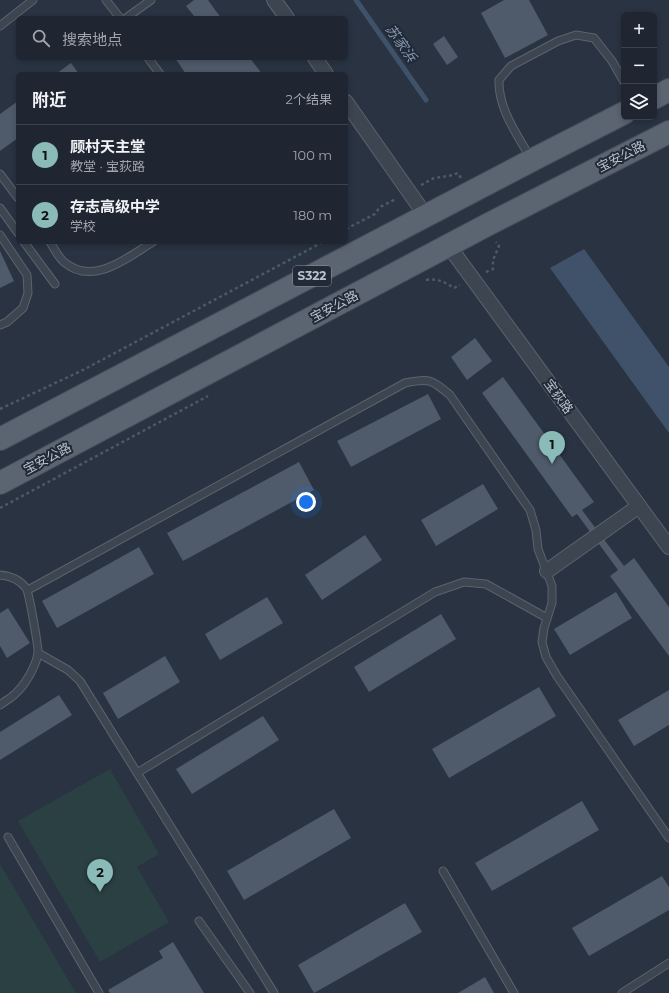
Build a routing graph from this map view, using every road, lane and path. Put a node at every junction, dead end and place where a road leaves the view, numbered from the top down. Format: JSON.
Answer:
{"nodes":[{"id":1,"x":33,"y":0,"type":"edge"},
{"id":2,"x":106,"y":0,"type":"edge"},
{"id":3,"x":151,"y":0,"type":"edge"},
{"id":4,"x":274,"y":0,"type":"edge"},
{"id":5,"x":118,"y":16,"type":"edge"},
{"id":6,"x":129,"y":16,"type":"edge"},
{"id":7,"x":286,"y":16,"type":"edge"},
{"id":8,"x":0,"y":26,"type":"edge"},
{"id":9,"x":150,"y":60,"type":"edge"},
{"id":10,"x":316,"y":60,"type":"edge"},
{"id":11,"x":158,"y":72,"type":"edge"},
{"id":12,"x":325,"y":72,"type":"edge"},
{"id":13,"x":621,"y":77,"type":"edge"},
{"id":14,"x":669,"y":90,"type":"edge"},
{"id":15,"x":657,"y":96,"type":"edge"},
{"id":16,"x":348,"y":105,"type":"edge"},
{"id":17,"x":621,"y":115,"type":"edge"},
{"id":18,"x":669,"y":132,"type":"edge"},
{"id":19,"x":532,"y":160,"type":"junction"},
{"id":20,"x":458,"y":173,"type":"dead end"},
{"id":21,"x":0,"y":174,"type":"edge"},
{"id":22,"x":434,"y":178,"type":"dead end"},
{"id":23,"x":16,"y":190,"type":"edge"},
{"id":24,"x":380,"y":207,"type":"dead end"},
{"id":25,"x":0,"y":208,"type":"edge"},
{"id":26,"x":426,"y":216,"type":"junction"},
{"id":27,"x":348,"y":229,"type":"edge"},
{"id":28,"x":16,"y":230,"type":"edge"},
{"id":29,"x":0,"y":235,"type":"edge"},
{"id":30,"x":25,"y":244,"type":"edge"},
{"id":31,"x":51,"y":244,"type":"edge"},
{"id":32,"x":150,"y":244,"type":"edge"},
{"id":33,"x":319,"y":244,"type":"edge"},
{"id":34,"x":448,"y":245,"type":"junction"},
{"id":35,"x":499,"y":246,"type":"dead end"},
{"id":36,"x":493,"y":269,"type":"dead end"},
{"id":37,"x":421,"y":281,"type":"dead end"},
{"id":38,"x":55,"y":284,"type":"dead end"},
{"id":39,"x":454,"y":288,"type":"dead end"},
{"id":40,"x":0,"y":325,"type":"edge"},
{"id":41,"x":0,"y":409,"type":"edge"},
{"id":42,"x":0,"y":440,"type":"edge"},
{"id":43,"x":0,"y":483,"type":"edge"},
{"id":44,"x":639,"y":506,"type":"junction"},
{"id":45,"x":669,"y":547,"type":"edge"},
{"id":46,"x":547,"y":571,"type":"junction"},
{"id":47,"x":0,"y":575,"type":"edge"},
{"id":48,"x":28,"y":590,"type":"junction"},
{"id":49,"x":547,"y":618,"type":"junction"},
{"id":50,"x":38,"y":654,"type":"junction"},
{"id":51,"x":0,"y":705,"type":"edge"},
{"id":52,"x":137,"y":773,"type":"junction"},
{"id":53,"x":8,"y":837,"type":"dead end"},
{"id":54,"x":669,"y":838,"type":"edge"},
{"id":55,"x":443,"y":871,"type":"dead end"},
{"id":56,"x":200,"y":921,"type":"dead end"},
{"id":57,"x":669,"y":963,"type":"edge"},
{"id":58,"x":99,"y":993,"type":"edge"},
{"id":59,"x":250,"y":993,"type":"edge"},
{"id":60,"x":274,"y":993,"type":"edge"},
{"id":61,"x":514,"y":993,"type":"edge"},
{"id":62,"x":622,"y":993,"type":"edge"}],
"edges":[{"from":1,"to":8,"type":"lane"},
{"from":2,"to":5,"type":"lane"},
{"from":3,"to":6,"type":"lane"},
{"from":4,"to":7,"type":"street"},
{"from":9,"to":11,"type":"lane"},
{"from":10,"to":12,"type":"street"},
{"from":13,"to":19,"type":"lane"},
{"from":14,"to":15,"type":"main road"},
{"from":16,"to":26,"type":"street"},
{"from":17,"to":19,"type":"main road","number":"S322"},
{"from":18,"to":34,"type":"main road","name":"宝安公路","number":"S322"},
{"from":19,"to":26,"type":"main road","number":"S322"},
{"from":20,"to":22,"type":"path"},
{"from":21,"to":23,"type":"lane"},
{"from":24,"to":27,"type":"path"},
{"from":25,"to":28,"type":"lane"},
{"from":26,"to":42,"type":"main road","number":"S322"},
{"from":29,"to":40,"type":"lane"},
{"from":30,"to":38,"type":"lane"},
{"from":31,"to":32,"type":"lane"},
{"from":33,"to":41,"type":"path"},
{"from":34,"to":43,"type":"main road","name":"宝安公路","number":"S322"},
{"from":34,"to":44,"type":"street","name":"宝荻路"},
{"from":35,"to":36,"type":"path"},
{"from":37,"to":39,"type":"path"},
{"from":44,"to":45,"type":"street","name":"宝荻路"},
{"from":44,"to":46,"type":"street"},
{"from":46,"to":48,"type":"lane"},
{"from":46,"to":49,"type":"lane"},
{"from":47,"to":48,"type":"lane"},
{"from":48,"to":50,"type":"lane"},
{"from":49,"to":52,"type":"lane"},
{"from":49,"to":54,"type":"lane"},
{"from":50,"to":51,"type":"lane"},
{"from":50,"to":52,"type":"lane"},
{"from":52,"to":60,"type":"lane"},
{"from":53,"to":58,"type":"lane"},
{"from":55,"to":61,"type":"lane"},
{"from":56,"to":59,"type":"lane"},
{"from":57,"to":62,"type":"lane"}]}
